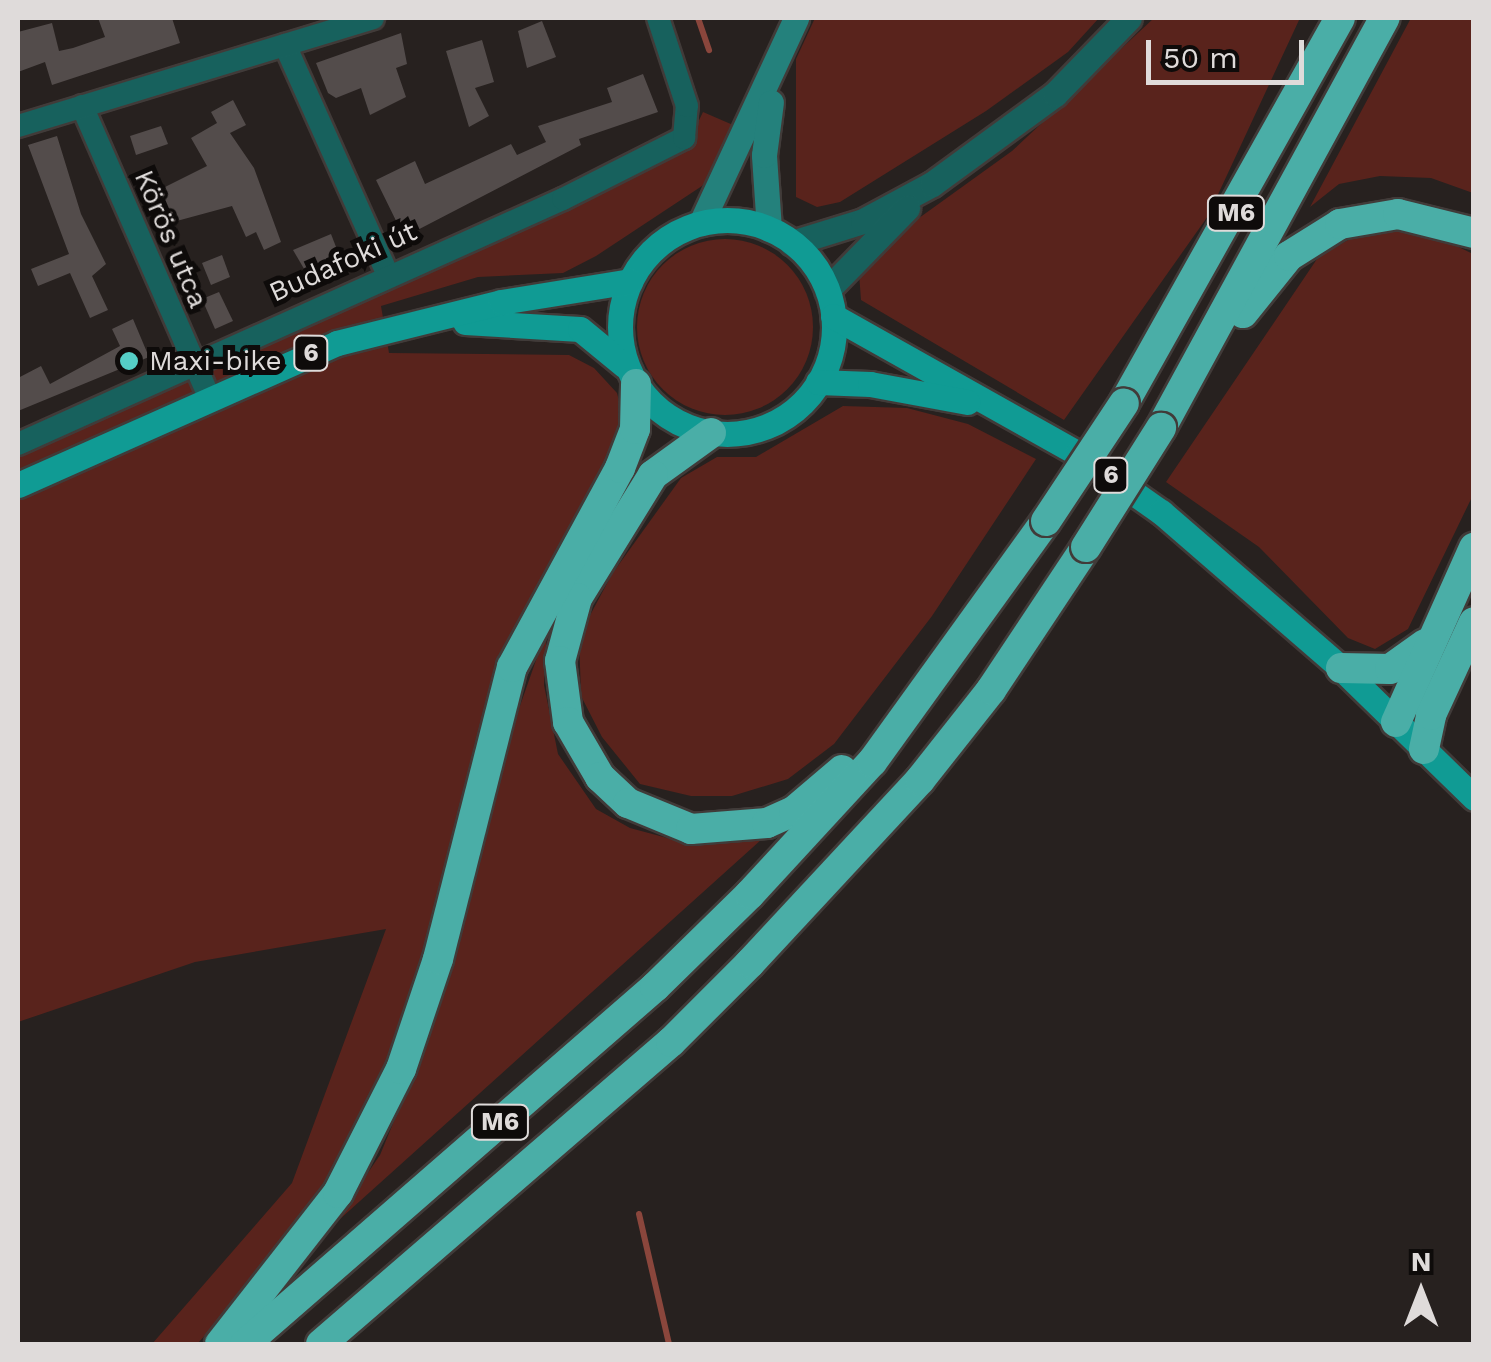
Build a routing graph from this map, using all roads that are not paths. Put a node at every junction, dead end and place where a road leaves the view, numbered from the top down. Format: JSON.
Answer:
{"nodes":[{"id":1,"x":373,"y":18,"type":"edge"},
{"id":2,"x":658,"y":18,"type":"edge"},
{"id":3,"x":796,"y":18,"type":"edge"},
{"id":4,"x":1129,"y":18,"type":"edge"},
{"id":5,"x":1340,"y":18,"type":"edge"},
{"id":6,"x":1386,"y":18,"type":"edge"},
{"id":7,"x":285,"y":45,"type":"junction"},
{"id":8,"x":774,"y":77,"type":"junction"},
{"id":9,"x":82,"y":106,"type":"junction"},
{"id":10,"x":18,"y":126,"type":"edge"},
{"id":11,"x":932,"y":184,"type":"junction"},
{"id":12,"x":701,"y":223,"type":"junction"},
{"id":13,"x":769,"y":229,"type":"junction"},
{"id":14,"x":1474,"y":233,"type":"edge"},
{"id":15,"x":792,"y":243,"type":"junction"},
{"id":16,"x":388,"y":275,"type":"junction"},
{"id":17,"x":630,"y":281,"type":"junction"},
{"id":18,"x":830,"y":303,"type":"junction"},
{"id":19,"x":420,"y":324,"type":"junction"},
{"id":20,"x":191,"y":362,"type":"junction"},
{"id":21,"x":632,"y":377,"type":"junction"},
{"id":22,"x":818,"y":382,"type":"junction"},
{"id":23,"x":208,"y":395,"type":"junction"},
{"id":24,"x":1180,"y":395,"type":"junction"},
{"id":25,"x":112,"y":400,"type":"junction"},
{"id":26,"x":992,"y":407,"type":"junction"},
{"id":27,"x":127,"y":433,"type":"junction"},
{"id":28,"x":711,"y":433,"type":"junction"},
{"id":29,"x":18,"y":444,"type":"edge"},
{"id":30,"x":18,"y":486,"type":"edge"},
{"id":31,"x":1474,"y":548,"type":"edge"},
{"id":32,"x":1474,"y":622,"type":"edge"},
{"id":33,"x":1428,"y":642,"type":"junction"},
{"id":34,"x":945,"y":664,"type":"junction"},
{"id":35,"x":1340,"y":668,"type":"junction"},
{"id":36,"x":1443,"y":684,"type":"junction"},
{"id":37,"x":1396,"y":722,"type":"junction"},
{"id":38,"x":1424,"y":749,"type":"junction"},
{"id":39,"x":1474,"y":798,"type":"edge"},
{"id":40,"x":220,"y":1344,"type":"edge"},
{"id":41,"x":245,"y":1344,"type":"edge"},
{"id":42,"x":320,"y":1344,"type":"edge"}],
"edges":[{"from":1,"to":7,"type":"street"},
{"from":2,"to":16,"type":"street","name":"Budafoki út"},
{"from":3,"to":8,"type":"main road"},
{"from":4,"to":11,"type":"street"},
{"from":5,"to":34,"type":"highway","number":"M6","bridge":true},
{"from":6,"to":24,"type":"highway","number":"M6"},
{"from":7,"to":9,"type":"street"},
{"from":7,"to":16,"type":"street"},
{"from":8,"to":12,"type":"main road"},
{"from":8,"to":13,"type":"main road"},
{"from":9,"to":10,"type":"street"},
{"from":9,"to":20,"type":"street","name":"Körös utca"},
{"from":11,"to":15,"type":"street"},
{"from":11,"to":18,"type":"street"},
{"from":12,"to":13,"type":"main road","number":"6"},
{"from":12,"to":17,"type":"main road"},
{"from":13,"to":15,"type":"main road","number":"6"},
{"from":14,"to":24,"type":"highway"},
{"from":15,"to":18,"type":"main road","number":"6"},
{"from":16,"to":20,"type":"street","name":"Budafoki út"},
{"from":17,"to":19,"type":"main road","number":"6"},
{"from":17,"to":21,"type":"main road"},
{"from":18,"to":22,"type":"main road"},
{"from":18,"to":26,"type":"main road","number":"6"},
{"from":19,"to":21,"type":"main road","number":"6"},
{"from":19,"to":23,"type":"main road","number":"6"},
{"from":20,"to":23,"type":"street","name":"Körös utca"},
{"from":20,"to":25,"type":"street","name":"Budafoki út"},
{"from":21,"to":28,"type":"main road","number":"6"},
{"from":21,"to":40,"type":"highway"},
{"from":22,"to":26,"type":"main road","number":"6"},
{"from":22,"to":28,"type":"main road"},
{"from":23,"to":27,"type":"main road","number":"6"},
{"from":24,"to":42,"type":"highway","number":"M6","bridge":true},
{"from":25,"to":27,"type":"street"},
{"from":25,"to":29,"type":"street","name":"Budafoki út"},
{"from":26,"to":35,"type":"main road","number":"6"},
{"from":27,"to":30,"type":"main road","number":"6"},
{"from":28,"to":34,"type":"highway"},
{"from":31,"to":33,"type":"highway"},
{"from":32,"to":36,"type":"highway"},
{"from":33,"to":35,"type":"highway"},
{"from":33,"to":37,"type":"highway"},
{"from":34,"to":41,"type":"highway","number":"M6"},
{"from":35,"to":37,"type":"main road","number":"6"},
{"from":36,"to":37,"type":"highway"},
{"from":36,"to":38,"type":"highway"},
{"from":37,"to":38,"type":"main road","number":"6"},
{"from":38,"to":39,"type":"main road","number":"6"}]}
